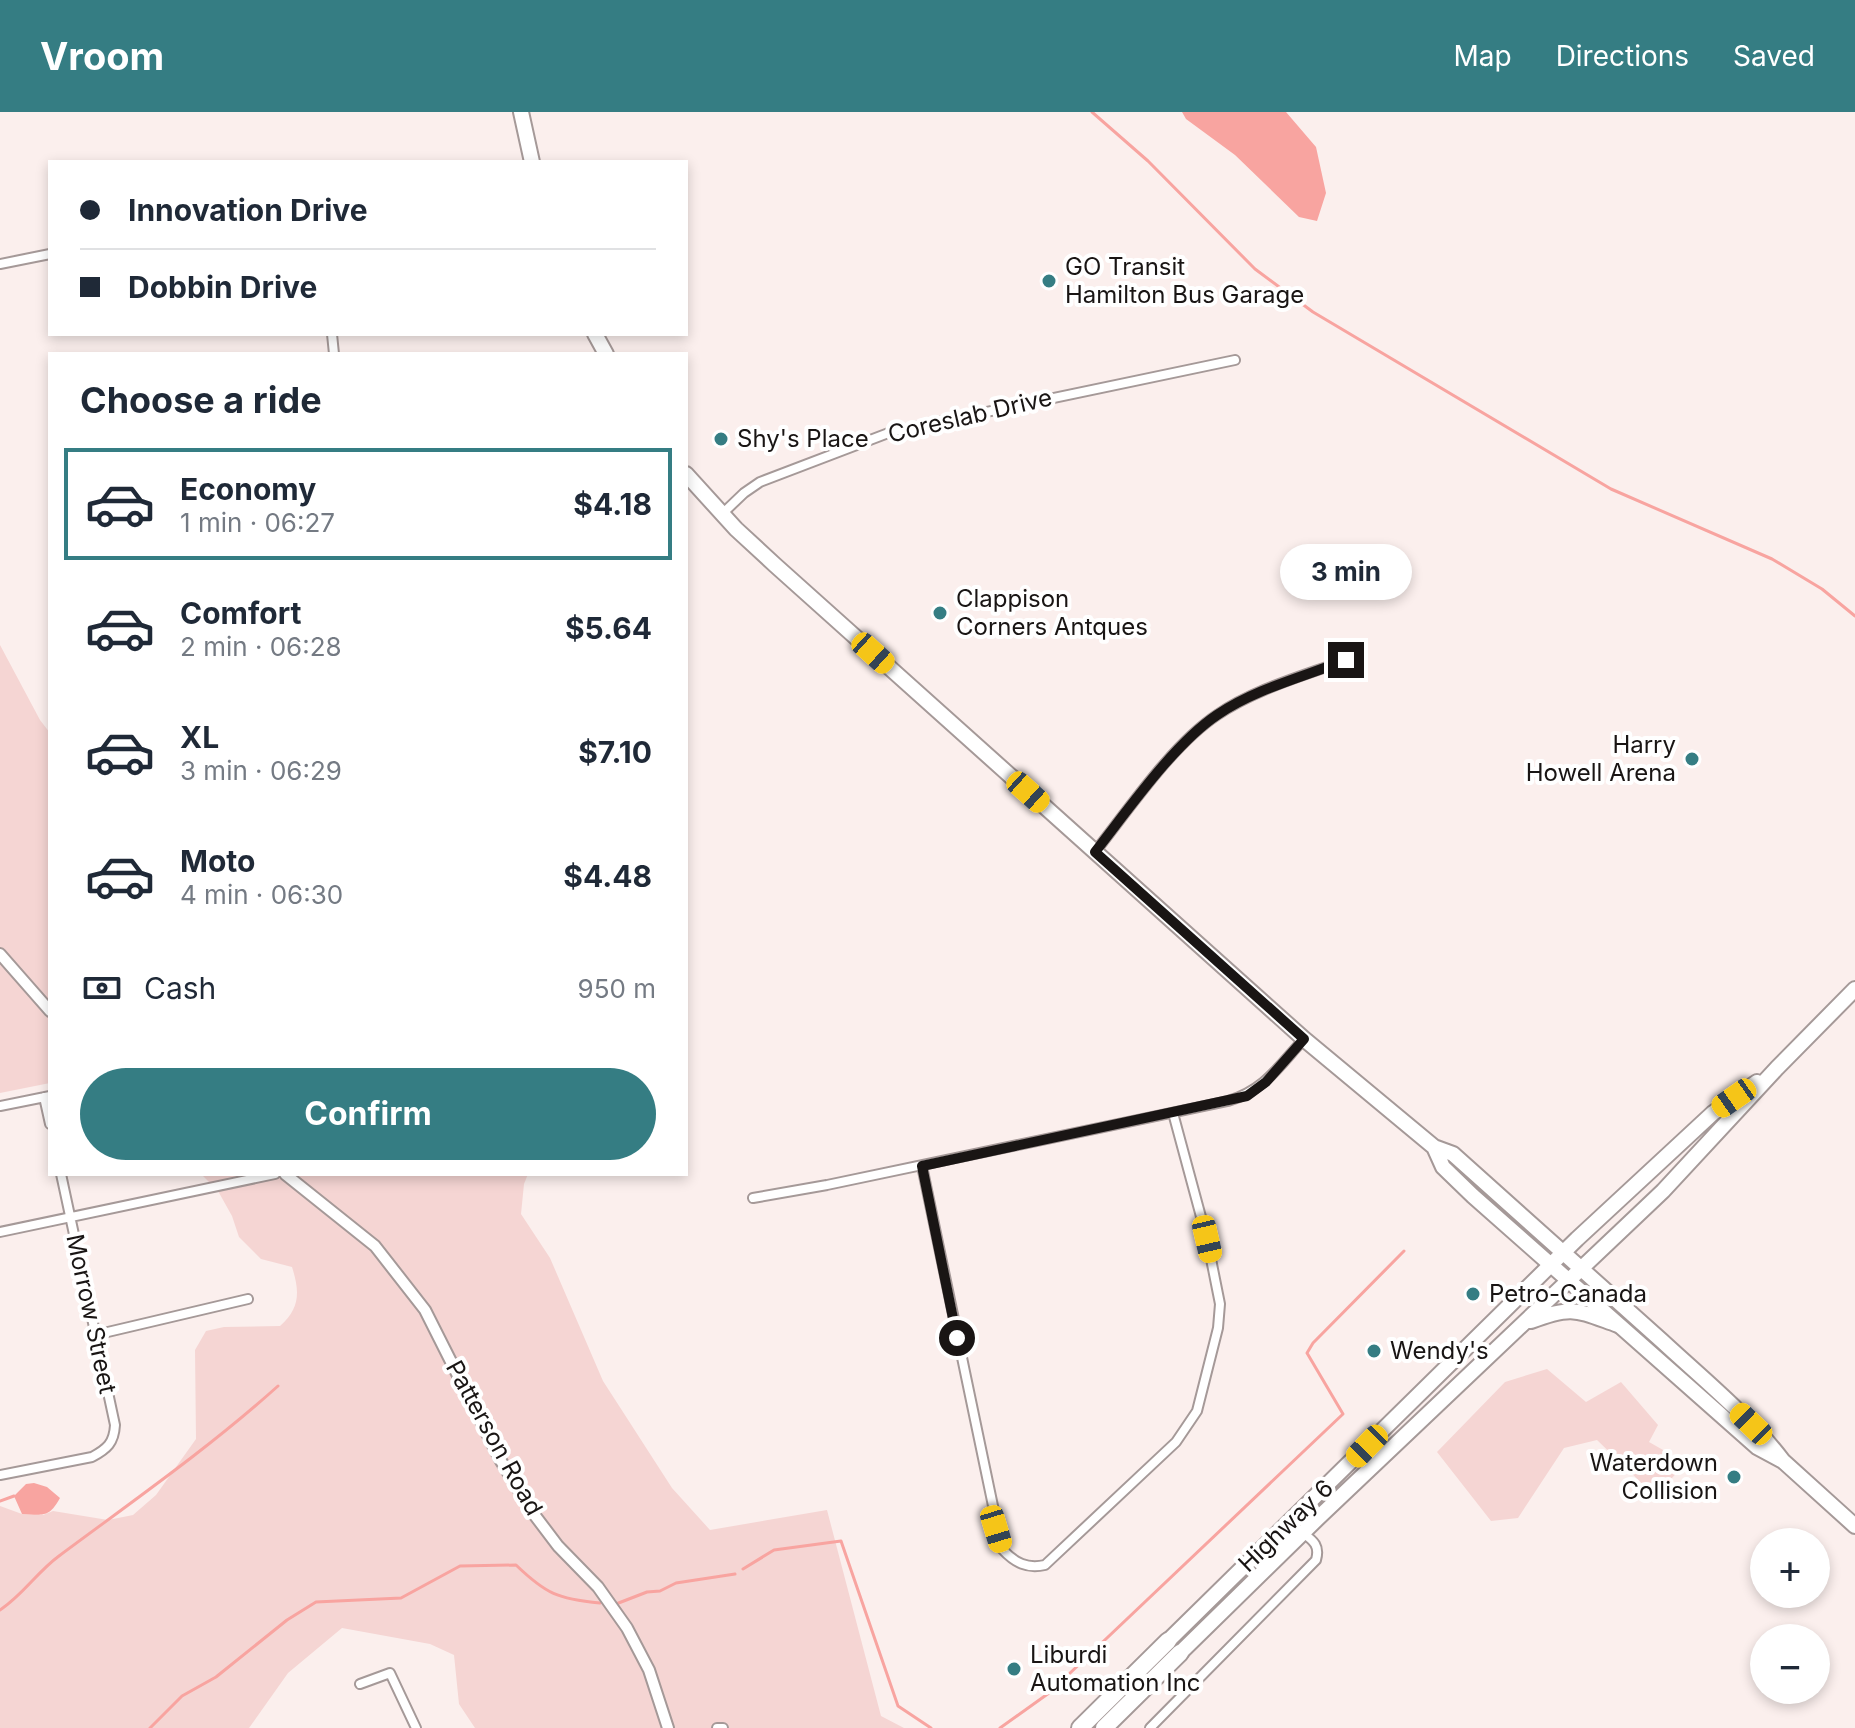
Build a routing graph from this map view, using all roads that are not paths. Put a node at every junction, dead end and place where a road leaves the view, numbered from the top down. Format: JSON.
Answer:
{"nodes":[{"id":1,"x":521,"y":112,"type":"edge"},
{"id":2,"x":532,"y":160,"type":"edge"},
{"id":3,"x":48,"y":254,"type":"edge"},
{"id":4,"x":0,"y":264,"type":"edge"},
{"id":5,"x":1235,"y":360,"type":"dead end"},
{"id":6,"x":688,"y":476,"type":"edge"},
{"id":7,"x":722,"y":514,"type":"junction"},
{"id":8,"x":1346,"y":660,"type":"dead end"},
{"id":9,"x":1095,"y":852,"type":"junction"},
{"id":10,"x":0,"y":954,"type":"edge"},
{"id":11,"x":1855,"y":989,"type":"edge"},
{"id":12,"x":48,"y":1009,"type":"edge"},
{"id":13,"x":1304,"y":1039,"type":"junction"},
{"id":14,"x":1777,"y":1068,"type":"junction"},
{"id":15,"x":47,"y":1096,"type":"edge"},
{"id":16,"x":0,"y":1106,"type":"edge"},
{"id":17,"x":1173,"y":1113,"type":"junction"},
{"id":18,"x":1434,"y":1147,"type":"junction"},
{"id":19,"x":922,"y":1166,"type":"junction"},
{"id":20,"x":61,"y":1176,"type":"edge"},
{"id":21,"x":266,"y":1176,"type":"edge"},
{"id":22,"x":288,"y":1176,"type":"edge"},
{"id":23,"x":753,"y":1198,"type":"dead end"},
{"id":24,"x":70,"y":1218,"type":"junction"},
{"id":25,"x":0,"y":1232,"type":"edge"},
{"id":26,"x":1563,"y":1252,"type":"junction"},
{"id":27,"x":1551,"y":1265,"type":"junction"},
{"id":28,"x":1582,"y":1269,"type":"junction"},
{"id":29,"x":1569,"y":1281,"type":"junction"},
{"id":30,"x":248,"y":1299,"type":"dead end"},
{"id":31,"x":1523,"y":1324,"type":"junction"},
{"id":32,"x":1618,"y":1325,"type":"junction"},
{"id":33,"x":95,"y":1335,"type":"junction"},
{"id":34,"x":1783,"y":1461,"type":"junction"},
{"id":35,"x":0,"y":1475,"type":"edge"},
{"id":36,"x":1307,"y":1506,"type":"junction"},
{"id":37,"x":1318,"y":1518,"type":"junction"},
{"id":38,"x":1855,"y":1526,"type":"edge"},
{"id":39,"x":1303,"y":1533,"type":"junction"},
{"id":40,"x":1174,"y":1647,"type":"junction"},
{"id":41,"x":360,"y":1684,"type":"dead end"},
{"id":42,"x":416,"y":1728,"type":"edge"},
{"id":43,"x":668,"y":1728,"type":"edge"},
{"id":44,"x":717,"y":1728,"type":"edge"},
{"id":45,"x":723,"y":1728,"type":"edge"},
{"id":46,"x":1080,"y":1728,"type":"edge"},
{"id":47,"x":1104,"y":1728,"type":"edge"},
{"id":48,"x":1150,"y":1728,"type":"edge"}],
"edges":[{"from":1,"to":2,"type":"main road"},
{"from":3,"to":4,"type":"street"},
{"from":5,"to":7,"type":"street","name":"Coreslab Drive"},
{"from":6,"to":7,"type":"main road"},
{"from":7,"to":9,"type":"main road"},
{"from":8,"to":9,"type":"street"},
{"from":9,"to":13,"type":"main road"},
{"from":10,"to":12,"type":"street"},
{"from":11,"to":14,"type":"main road","name":"Highway 6"},
{"from":13,"to":17,"type":"street"},
{"from":13,"to":18,"type":"main road"},
{"from":14,"to":26,"type":"main road","name":"Highway 6"},
{"from":14,"to":28,"type":"main road","name":"Highway 6"},
{"from":15,"to":16,"type":"street"},
{"from":17,"to":19,"type":"street"},
{"from":17,"to":19,"type":"street"},
{"from":18,"to":26,"type":"main road"},
{"from":18,"to":27,"type":"main road"},
{"from":19,"to":23,"type":"street"},
{"from":20,"to":24,"type":"street","name":"Morrow Street"},
{"from":21,"to":24,"type":"street"},
{"from":22,"to":43,"type":"street","name":"Patterson Road"},
{"from":24,"to":25,"type":"street"},
{"from":24,"to":33,"type":"street","name":"Morrow Street"},
{"from":26,"to":27,"type":"main road","name":"Highway 6"},
{"from":26,"to":28,"type":"main road"},
{"from":27,"to":29,"type":"main road"},
{"from":27,"to":36,"type":"main road","name":"Highway 6"},
{"from":28,"to":29,"type":"main road","name":"Highway 6"},
{"from":28,"to":34,"type":"main road"},
{"from":29,"to":31,"type":"main road","name":"Highway 6"},
{"from":29,"to":32,"type":"main road"},
{"from":30,"to":33,"type":"street"},
{"from":31,"to":32,"type":"main road"},
{"from":31,"to":37,"type":"main road","name":"Highway 6"},
{"from":32,"to":34,"type":"main road"},
{"from":33,"to":35,"type":"street","name":"Morrow Street"},
{"from":34,"to":38,"type":"main road"},
{"from":36,"to":37,"type":"street"},
{"from":36,"to":40,"type":"main road","name":"Highway 6"},
{"from":37,"to":39,"type":"main road","name":"Highway 6"},
{"from":39,"to":40,"type":"main road","name":"Highway 6"},
{"from":39,"to":48,"type":"street"},
{"from":40,"to":46,"type":"highway","name":"Highway 6"},
{"from":40,"to":47,"type":"highway","name":"Highway 6"},
{"from":41,"to":42,"type":"street"},
{"from":44,"to":45,"type":"street"}]}
